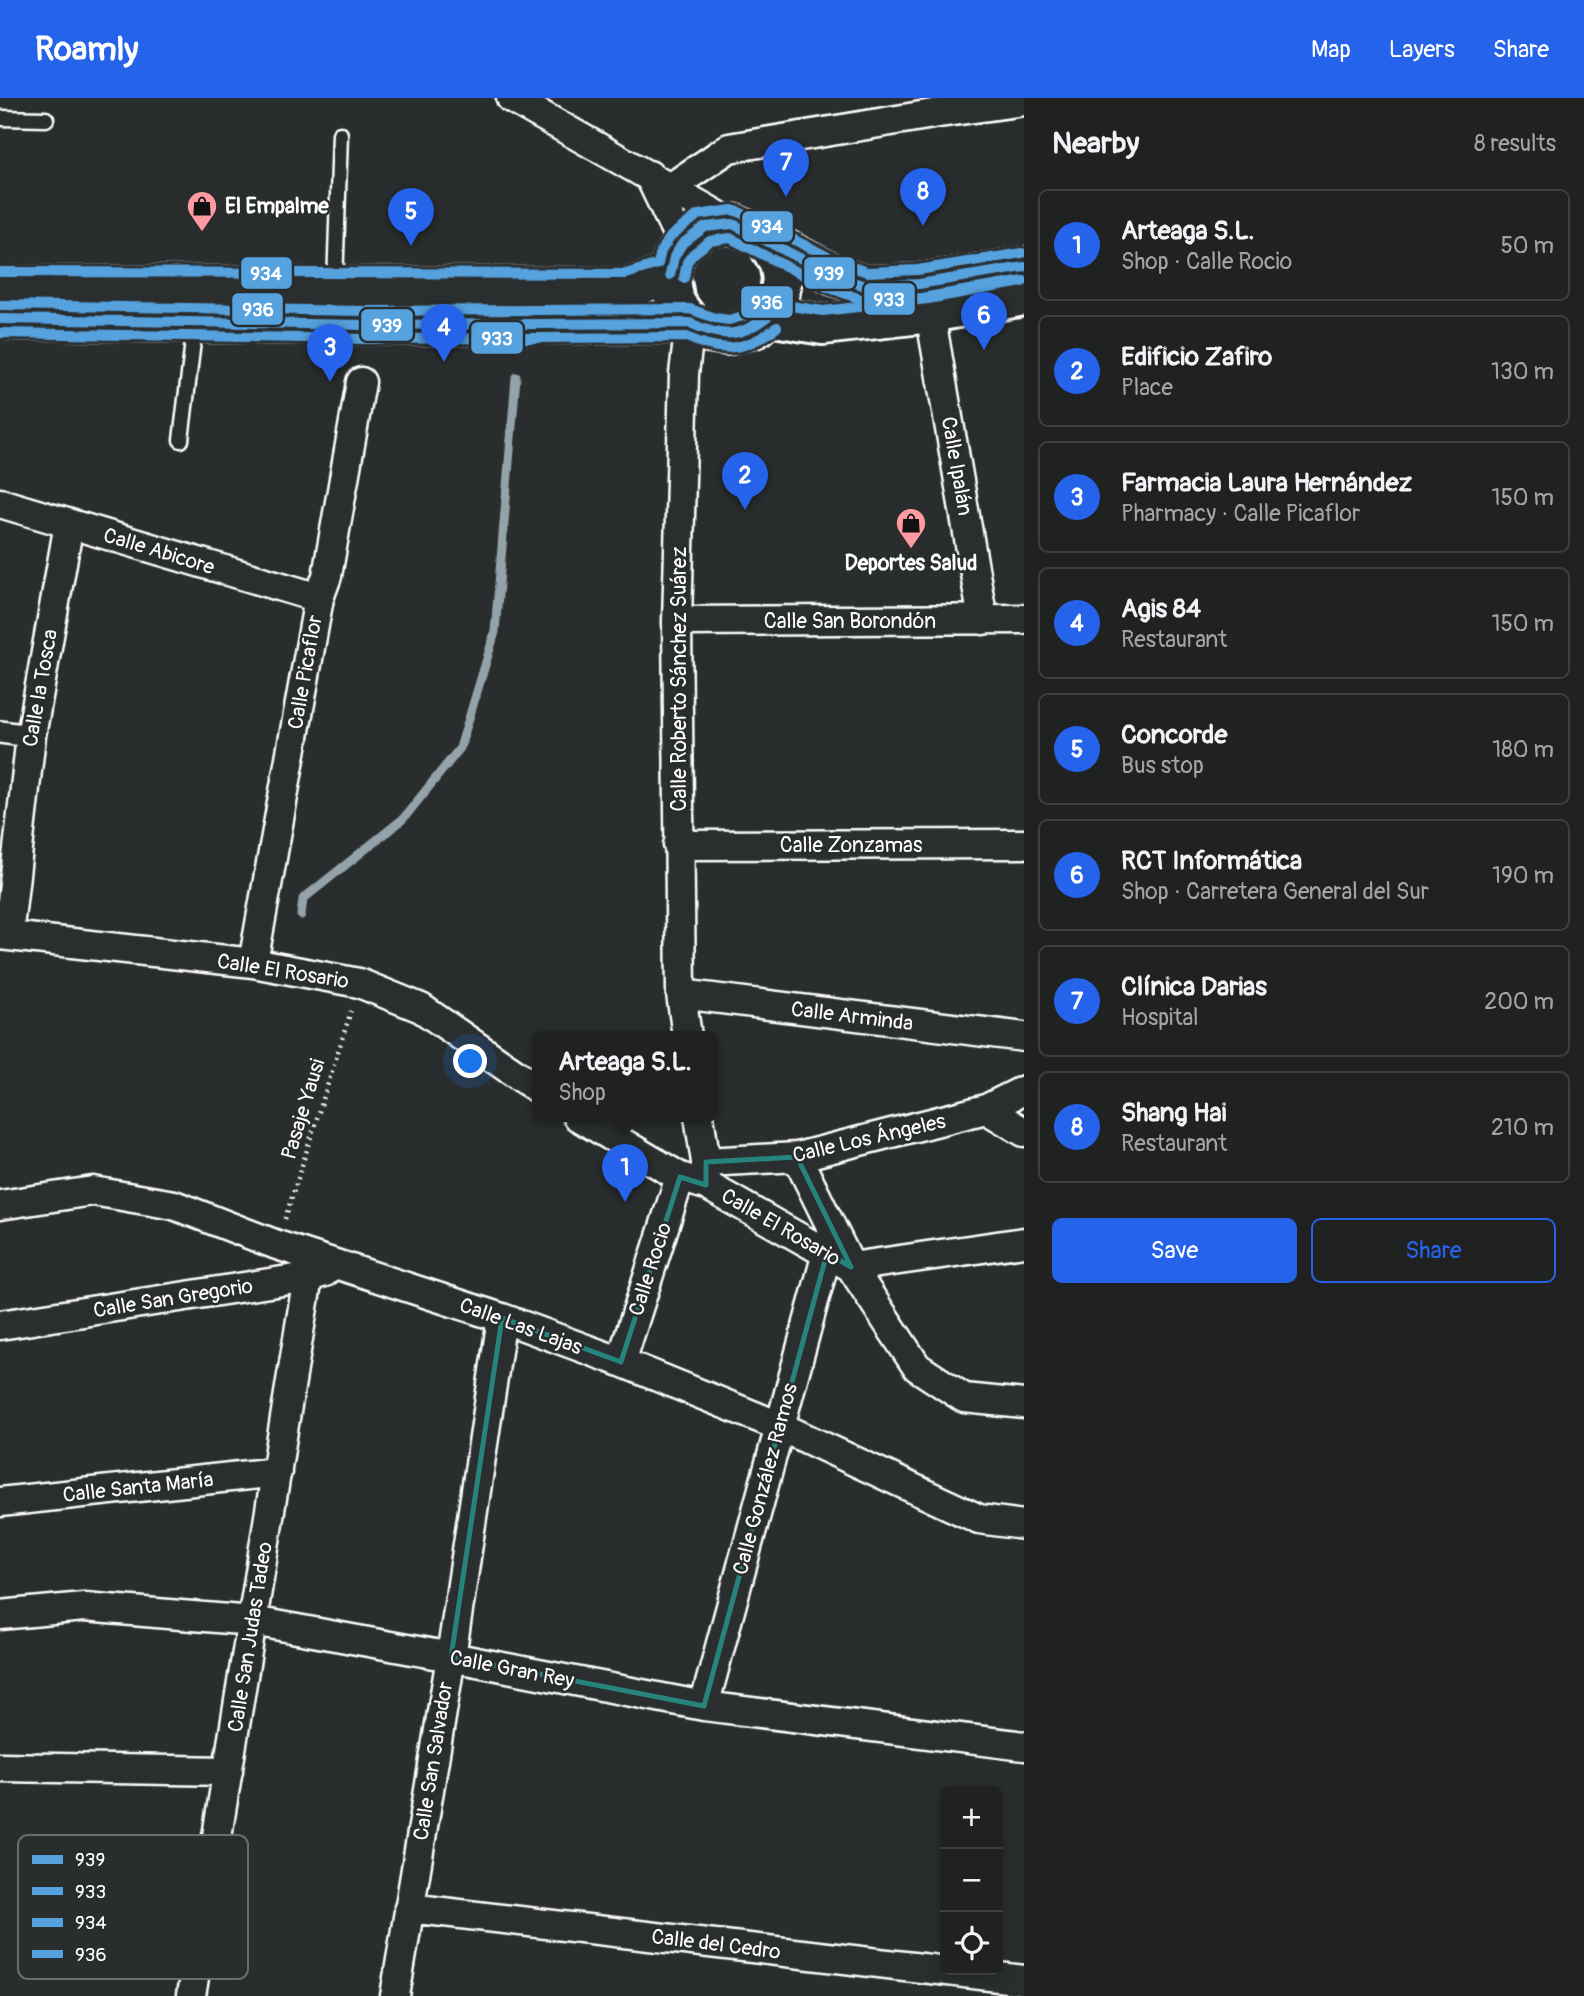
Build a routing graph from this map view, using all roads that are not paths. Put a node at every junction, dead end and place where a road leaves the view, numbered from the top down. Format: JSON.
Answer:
{"nodes":[{"id":1,"x":512,"y":98,"type":"edge"},
{"id":2,"x":1024,"y":101,"type":"edge"},
{"id":3,"x":937,"y":105,"type":"edge"},
{"id":4,"x":0,"y":118,"type":"edge"},
{"id":5,"x":47,"y":118,"type":"dead end"},
{"id":6,"x":340,"y":134,"type":"dead end"},
{"id":7,"x":660,"y":182,"type":"junction"},
{"id":8,"x":749,"y":231,"type":"junction"},
{"id":9,"x":676,"y":259,"type":"junction"},
{"id":10,"x":1024,"y":267,"type":"edge"},
{"id":11,"x":0,"y":286,"type":"edge"},
{"id":12,"x":335,"y":286,"type":"junction"},
{"id":13,"x":1024,"y":296,"type":"edge"},
{"id":14,"x":930,"y":313,"type":"junction"},
{"id":15,"x":768,"y":316,"type":"junction"},
{"id":16,"x":0,"y":319,"type":"edge"},
{"id":17,"x":690,"y":323,"type":"junction"},
{"id":18,"x":195,"y":324,"type":"junction"},
{"id":19,"x":362,"y":382,"type":"dead end"},
{"id":20,"x":181,"y":440,"type":"dead end"},
{"id":21,"x":0,"y":503,"type":"edge"},
{"id":22,"x":69,"y":524,"type":"junction"},
{"id":23,"x":319,"y":598,"type":"junction"},
{"id":24,"x":1024,"y":619,"type":"edge"},
{"id":25,"x":983,"y":620,"type":"junction"},
{"id":26,"x":677,"y":621,"type":"junction"},
{"id":27,"x":0,"y":732,"type":"edge"},
{"id":28,"x":31,"y":736,"type":"junction"},
{"id":29,"x":1024,"y":844,"type":"edge"},
{"id":30,"x":678,"y":845,"type":"junction"},
{"id":31,"x":4,"y":936,"type":"edge"},
{"id":32,"x":253,"y":963,"type":"junction"},
{"id":33,"x":681,"y":994,"type":"junction"},
{"id":34,"x":686,"y":1031,"type":"edge"},
{"id":35,"x":1024,"y":1037,"type":"edge"},
{"id":36,"x":532,"y":1086,"type":"edge"},
{"id":37,"x":1024,"y":1090,"type":"edge"},
{"id":38,"x":986,"y":1109,"type":"junction"},
{"id":39,"x":589,"y":1122,"type":"edge"},
{"id":40,"x":699,"y":1122,"type":"edge"},
{"id":41,"x":1024,"y":1132,"type":"edge"},
{"id":42,"x":797,"y":1157,"type":"junction"},
{"id":43,"x":697,"y":1175,"type":"junction"},
{"id":44,"x":0,"y":1205,"type":"edge"},
{"id":45,"x":1024,"y":1242,"type":"edge"},
{"id":46,"x":839,"y":1260,"type":"junction"},
{"id":47,"x":344,"y":1266,"type":"junction"},
{"id":48,"x":308,"y":1277,"type":"junction"},
{"id":49,"x":502,"y":1318,"type":"junction"},
{"id":50,"x":0,"y":1325,"type":"edge"},
{"id":51,"x":621,"y":1362,"type":"junction"},
{"id":52,"x":1024,"y":1404,"type":"edge"},
{"id":53,"x":779,"y":1426,"type":"junction"},
{"id":54,"x":276,"y":1472,"type":"junction"},
{"id":55,"x":0,"y":1503,"type":"edge"},
{"id":56,"x":1024,"y":1525,"type":"edge"},
{"id":57,"x":0,"y":1615,"type":"edge"},
{"id":58,"x":253,"y":1621,"type":"junction"},
{"id":59,"x":451,"y":1657,"type":"junction"},
{"id":60,"x":704,"y":1706,"type":"junction"},
{"id":61,"x":1024,"y":1746,"type":"edge"},
{"id":62,"x":0,"y":1767,"type":"edge"},
{"id":63,"x":228,"y":1771,"type":"junction"},
{"id":64,"x":217,"y":1835,"type":"edge"},
{"id":65,"x":409,"y":1908,"type":"junction"},
{"id":66,"x":1024,"y":1980,"type":"edge"},
{"id":67,"x":395,"y":1996,"type":"edge"}],
"edges":[{"from":1,"to":7,"type":"street"},
{"from":2,"to":3,"type":"street"},
{"from":3,"to":7,"type":"street"},
{"from":4,"to":5,"type":"lane"},
{"from":6,"to":12,"type":"lane"},
{"from":7,"to":8,"type":"street"},
{"from":7,"to":9,"type":"street"},
{"from":8,"to":9,"type":"main road"},
{"from":8,"to":10,"type":"main road"},
{"from":8,"to":15,"type":"main road"},
{"from":9,"to":12,"type":"main road"},
{"from":9,"to":17,"type":"main road"},
{"from":11,"to":12,"type":"main road"},
{"from":13,"to":14,"type":"main road"},
{"from":14,"to":15,"type":"main road"},
{"from":14,"to":25,"type":"street","name":"Calle Ipalán"},
{"from":15,"to":17,"type":"main road"},
{"from":16,"to":18,"type":"main road"},
{"from":17,"to":18,"type":"main road"},
{"from":17,"to":26,"type":"street","name":"Calle Roberto Sánchez Suárez"},
{"from":18,"to":20,"type":"lane"},
{"from":19,"to":23,"type":"street","name":"Calle Picaflor"},
{"from":21,"to":22,"type":"street","name":"Calle Abicore"},
{"from":22,"to":23,"type":"street","name":"Calle Abicore"},
{"from":22,"to":28,"type":"street","name":"Calle la Tosca"},
{"from":23,"to":32,"type":"street","name":"Calle Picaflor"},
{"from":24,"to":25,"type":"street","name":"Calle San Borondón"},
{"from":25,"to":26,"type":"street","name":"Calle San Borondón"},
{"from":26,"to":30,"type":"street","name":"Calle Roberto Sánchez Suárez"},
{"from":27,"to":28,"type":"street"},
{"from":28,"to":31,"type":"street","name":"Calle la Tosca"},
{"from":29,"to":30,"type":"street","name":"Calle Zonzamas"},
{"from":30,"to":33,"type":"street","name":"Calle Roberto Sánchez Suárez"},
{"from":31,"to":32,"type":"street","name":"Calle El Rosario"},
{"from":32,"to":36,"type":"street","name":"Calle El Rosario"},
{"from":33,"to":34,"type":"street","name":"Calle Roberto Sánchez Suárez"},
{"from":33,"to":35,"type":"street","name":"Calle Arminda"},
{"from":37,"to":38,"type":"street","name":"Calle Los Ángeles"},
{"from":38,"to":41,"type":"street"},
{"from":38,"to":42,"type":"street","name":"Calle Los Ángeles"},
{"from":39,"to":43,"type":"street","name":"Calle El Rosario"},
{"from":40,"to":43,"type":"street"},
{"from":42,"to":43,"type":"street","name":"Calle Los Ángeles"},
{"from":42,"to":46,"type":"street"},
{"from":43,"to":46,"type":"street","name":"Calle El Rosario"},
{"from":43,"to":51,"type":"street","name":"Calle Rocio"},
{"from":44,"to":47,"type":"street","name":"Calle Las Lajas"},
{"from":45,"to":46,"type":"street"},
{"from":46,"to":52,"type":"street","name":"Calle El Rosario"},
{"from":46,"to":53,"type":"street","name":"Calle González Ramos"},
{"from":47,"to":48,"type":"street","name":"Calle San Gregorio"},
{"from":47,"to":49,"type":"street","name":"Calle Las Lajas"},
{"from":48,"to":50,"type":"street","name":"Calle San Gregorio"},
{"from":48,"to":54,"type":"street","name":"Calle San Judas Tadeo"},
{"from":49,"to":51,"type":"street","name":"Calle Las Lajas"},
{"from":49,"to":59,"type":"street","name":"Calle San Salvador"},
{"from":51,"to":53,"type":"street","name":"Calle Las Lajas"},
{"from":53,"to":56,"type":"street","name":"Calle Las Lajas"},
{"from":53,"to":60,"type":"street","name":"Calle González Ramos"},
{"from":54,"to":55,"type":"street","name":"Calle Santa María"},
{"from":54,"to":58,"type":"street","name":"Calle San Judas Tadeo"},
{"from":57,"to":58,"type":"street","name":"Calle Gran Rey"},
{"from":58,"to":59,"type":"street","name":"Calle Gran Rey"},
{"from":58,"to":63,"type":"street","name":"Calle San Judas Tadeo"},
{"from":59,"to":60,"type":"street","name":"Calle Gran Rey"},
{"from":59,"to":65,"type":"street","name":"Calle San Salvador"},
{"from":60,"to":61,"type":"street","name":"Calle Gran Rey"},
{"from":62,"to":63,"type":"street"},
{"from":63,"to":64,"type":"street","name":"Calle San Judas Tadeo"},
{"from":65,"to":66,"type":"street","name":"Calle del Cedro"},
{"from":65,"to":67,"type":"street","name":"Calle San Salvador"}]}
